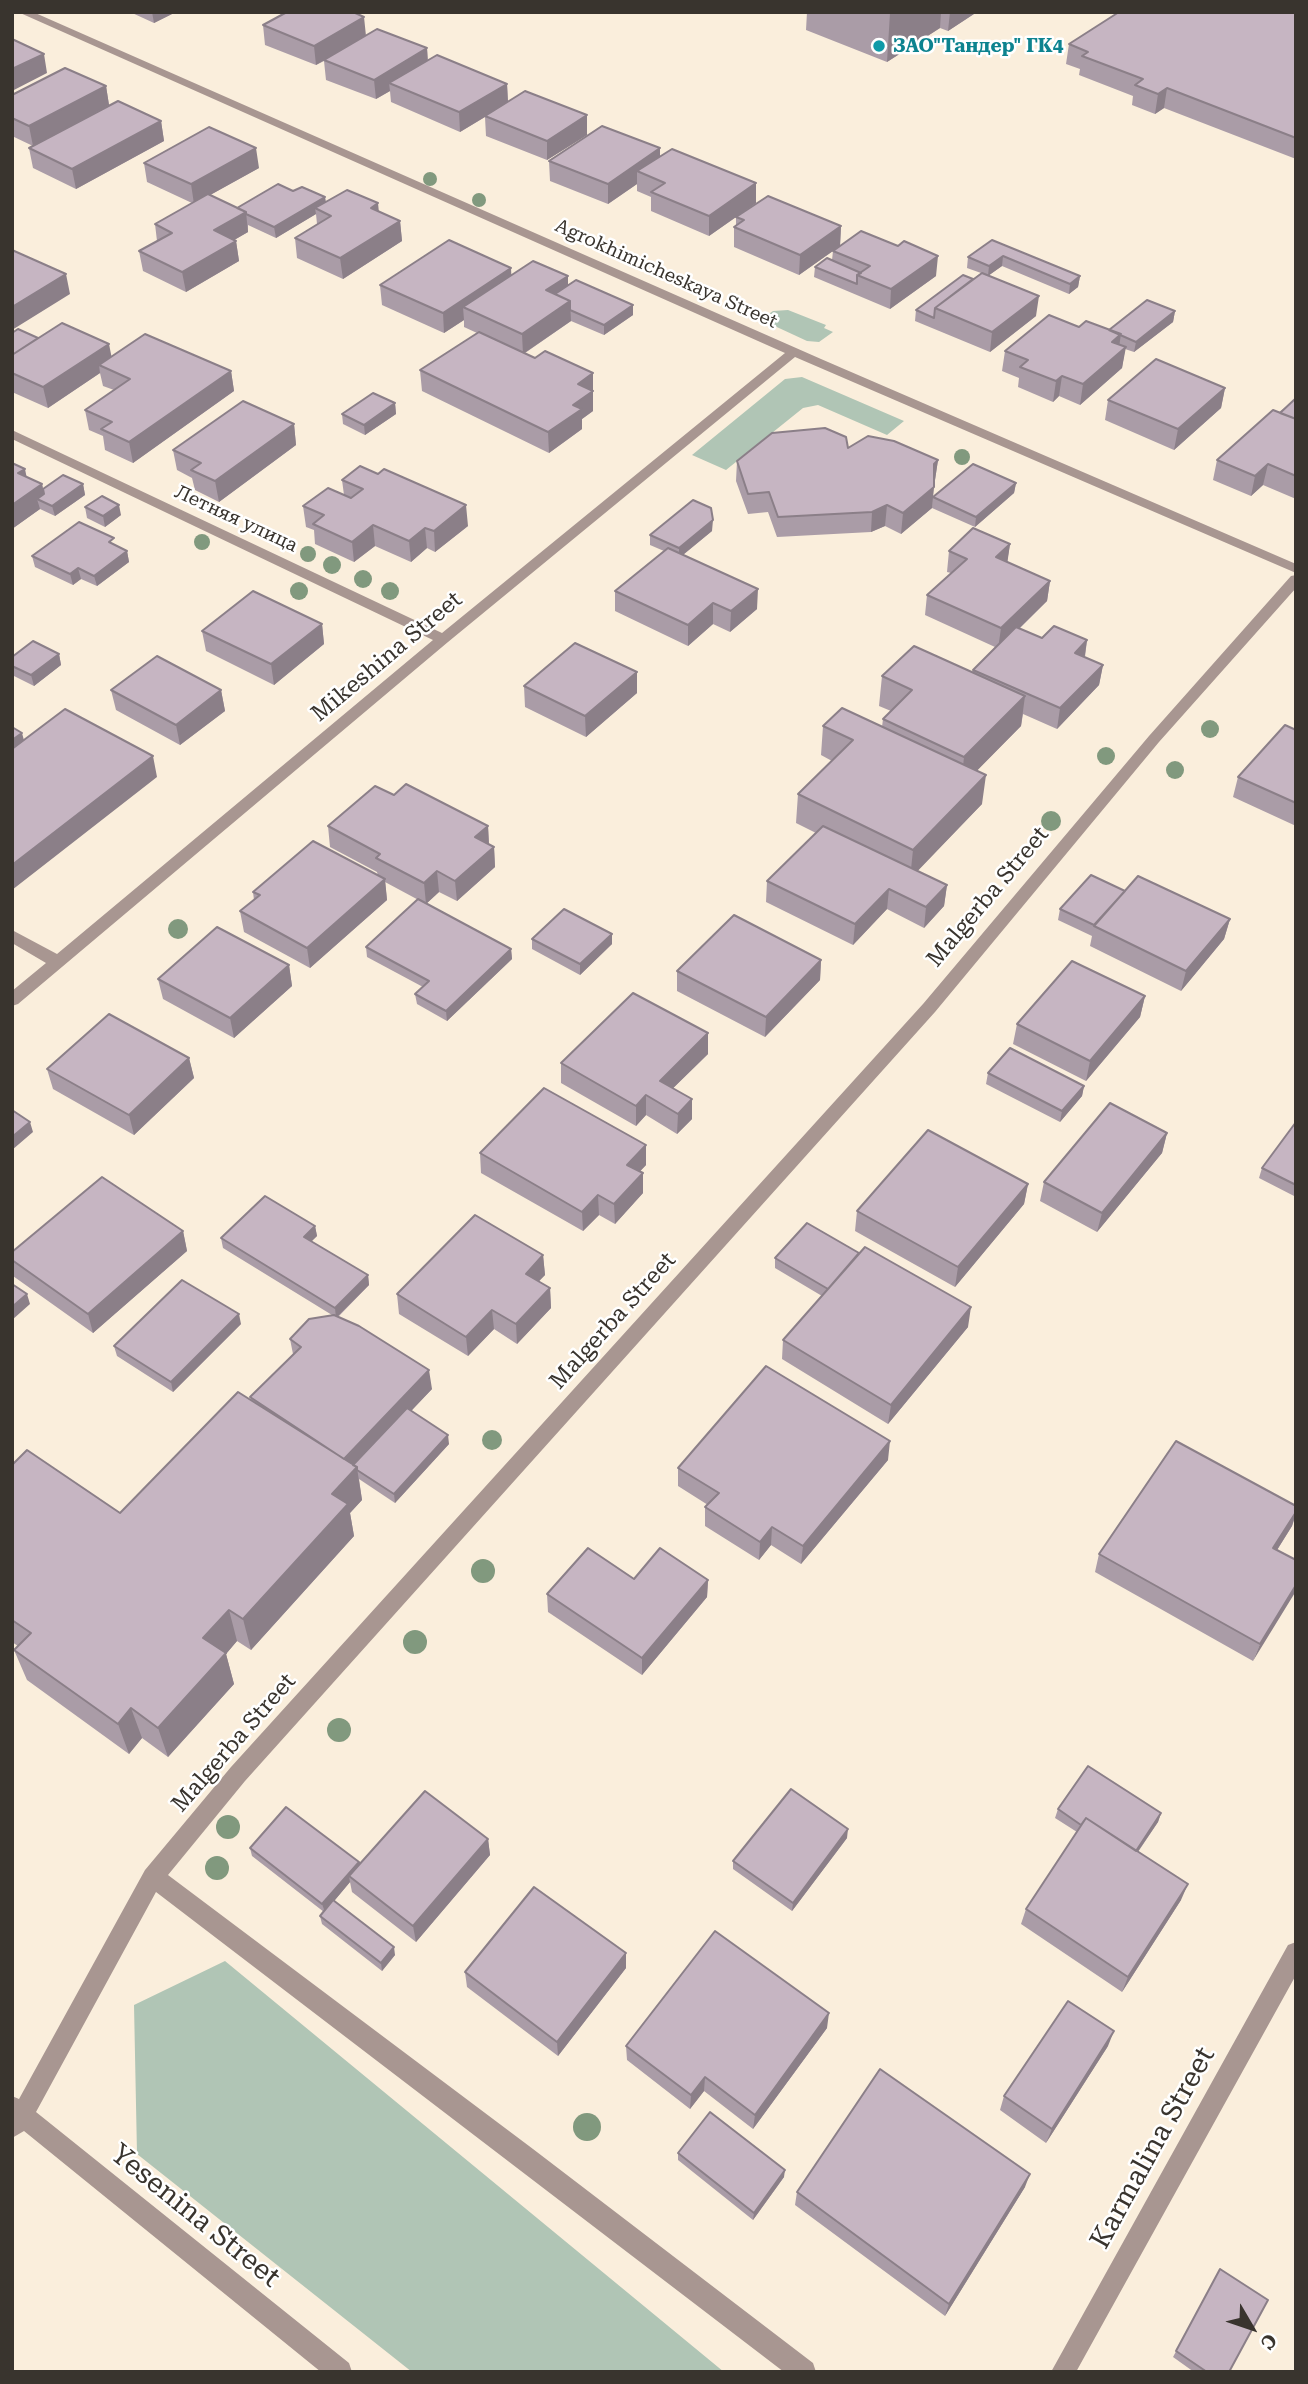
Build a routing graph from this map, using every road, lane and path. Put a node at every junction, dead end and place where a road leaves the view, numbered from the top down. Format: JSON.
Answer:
{"nodes":[{"id":1,"x":23,"y":12,"type":"edge"},
{"id":2,"x":794,"y":352,"type":"junction"},
{"id":3,"x":12,"y":434,"type":"edge"},
{"id":4,"x":1296,"y":569,"type":"edge"},
{"id":5,"x":1296,"y":579,"type":"edge"},
{"id":6,"x":443,"y":639,"type":"junction"},
{"id":7,"x":12,"y":936,"type":"edge"},
{"id":8,"x":58,"y":962,"type":"junction"},
{"id":9,"x":12,"y":1000,"type":"edge"},
{"id":10,"x":153,"y":1877,"type":"junction"},
{"id":11,"x":1296,"y":1952,"type":"edge"},
{"id":12,"x":16,"y":2116,"type":"edge"},
{"id":13,"x":340,"y":2372,"type":"edge"},
{"id":14,"x":804,"y":2372,"type":"edge"},
{"id":15,"x":1063,"y":2372,"type":"edge"}],
"edges":[{"from":1,"to":2,"type":"street","name":"Agrokhimicheskaya Street"},
{"from":2,"to":4,"type":"street","name":"Agrokhimicheskaya Street"},
{"from":2,"to":6,"type":"street","name":"Mikeshina Street"},
{"from":3,"to":6,"type":"street","name":"Летняя улица"},
{"from":5,"to":10,"type":"street","name":"Malgerba Street"},
{"from":6,"to":8,"type":"street","name":"Mikeshina Street"},
{"from":7,"to":8,"type":"street"},
{"from":8,"to":9,"type":"street","name":"Mikeshina Street"},
{"from":10,"to":12,"type":"street","name":"Malgerba Street"},
{"from":10,"to":14,"type":"street"},
{"from":11,"to":15,"type":"street","name":"Karmalina Street"},
{"from":12,"to":13,"type":"street","name":"Yesenina Street"}]}
